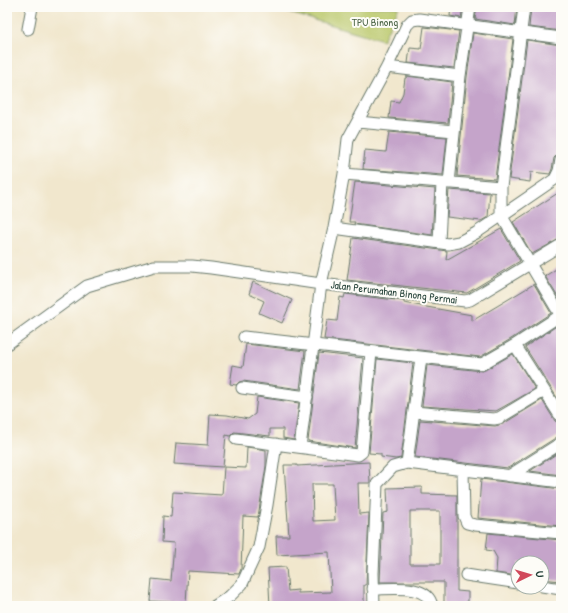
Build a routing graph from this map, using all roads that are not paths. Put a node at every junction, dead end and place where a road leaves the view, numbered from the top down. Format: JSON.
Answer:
{"nodes":[{"id":1,"x":32,"y":7,"type":"edge"},
{"id":2,"x":470,"y":7,"type":"edge"},
{"id":3,"x":524,"y":7,"type":"edge"},
{"id":4,"x":468,"y":26,"type":"junction"},
{"id":5,"x":28,"y":29,"type":"dead end"},
{"id":6,"x":521,"y":33,"type":"junction"},
{"id":7,"x":561,"y":38,"type":"edge"},
{"id":8,"x":387,"y":67,"type":"junction"},
{"id":9,"x":460,"y":76,"type":"junction"},
{"id":10,"x":358,"y":122,"type":"junction"},
{"id":11,"x":454,"y":132,"type":"junction"},
{"id":12,"x":561,"y":160,"type":"edge"},
{"id":13,"x":344,"y":174,"type":"junction"},
{"id":14,"x":445,"y":183,"type":"junction"},
{"id":15,"x":501,"y":187,"type":"junction"},
{"id":16,"x":500,"y":215,"type":"junction"},
{"id":17,"x":334,"y":228,"type":"junction"},
{"id":18,"x":439,"y":242,"type":"junction"},
{"id":19,"x":561,"y":245,"type":"edge"},
{"id":20,"x":530,"y":264,"type":"junction"},
{"id":21,"x":321,"y":284,"type":"junction"},
{"id":22,"x":561,"y":315,"type":"edge"},
{"id":23,"x":244,"y":337,"type":"dead end"},
{"id":24,"x":7,"y":344,"type":"edge"},
{"id":25,"x":313,"y":345,"type":"junction"},
{"id":26,"x":515,"y":345,"type":"junction"},
{"id":27,"x":371,"y":352,"type":"junction"},
{"id":28,"x":421,"y":358,"type":"junction"},
{"id":29,"x":242,"y":388,"type":"dead end"},
{"id":30,"x":544,"y":391,"type":"junction"},
{"id":31,"x":307,"y":397,"type":"junction"},
{"id":32,"x":414,"y":412,"type":"junction"},
{"id":33,"x":561,"y":417,"type":"edge"},
{"id":34,"x":236,"y":439,"type":"dead end"},
{"id":35,"x":561,"y":443,"type":"edge"},
{"id":36,"x":276,"y":444,"type":"junction"},
{"id":37,"x":300,"y":447,"type":"junction"},
{"id":38,"x":407,"y":463,"type":"junction"},
{"id":39,"x":463,"y":470,"type":"junction"},
{"id":40,"x":509,"y":476,"type":"junction"},
{"id":41,"x":561,"y":482,"type":"edge"},
{"id":42,"x":561,"y":533,"type":"edge"},
{"id":43,"x":466,"y":575,"type":"dead end"},
{"id":44,"x":510,"y":582,"type":"edge"},
{"id":45,"x":550,"y":587,"type":"edge"},
{"id":46,"x":373,"y":589,"type":"junction"},
{"id":47,"x":561,"y":589,"type":"edge"},
{"id":48,"x":214,"y":606,"type":"edge"},
{"id":49,"x":374,"y":606,"type":"edge"},
{"id":50,"x":432,"y":606,"type":"edge"}],
"edges":[{"from":1,"to":5,"type":"street"},
{"from":2,"to":4,"type":"street"},
{"from":3,"to":6,"type":"street"},
{"from":4,"to":6,"type":"street","name":"Jalan Perumahan Binong Permai"},
{"from":4,"to":8,"type":"street","name":"Jalan Perumahan Binong Permai"},
{"from":4,"to":9,"type":"street"},
{"from":6,"to":7,"type":"street","name":"Jalan Perumahan Binong Permai"},
{"from":6,"to":15,"type":"street"},
{"from":8,"to":9,"type":"street"},
{"from":8,"to":10,"type":"street","name":"Jalan Perumahan Binong Permai"},
{"from":9,"to":11,"type":"street"},
{"from":10,"to":11,"type":"street"},
{"from":10,"to":13,"type":"street","name":"Jalan Perumahan Binong Permai"},
{"from":11,"to":14,"type":"street"},
{"from":12,"to":16,"type":"street"},
{"from":13,"to":14,"type":"street"},
{"from":13,"to":17,"type":"street","name":"Jalan Perumahan Binong Permai"},
{"from":14,"to":15,"type":"street"},
{"from":14,"to":18,"type":"street"},
{"from":15,"to":16,"type":"street"},
{"from":16,"to":18,"type":"street"},
{"from":16,"to":20,"type":"street"},
{"from":17,"to":18,"type":"street"},
{"from":17,"to":21,"type":"street","name":"Jalan Perumahan Binong Permai"},
{"from":19,"to":20,"type":"street","name":"Jalan Perumahan Binong Permai"},
{"from":20,"to":21,"type":"street","name":"Jalan Perumahan Binong Permai"},
{"from":20,"to":22,"type":"street"},
{"from":21,"to":24,"type":"street"},
{"from":21,"to":25,"type":"street","name":"Jalan Perumahan Binong Permai"},
{"from":22,"to":26,"type":"street"},
{"from":23,"to":25,"type":"street"},
{"from":25,"to":27,"type":"street"},
{"from":25,"to":31,"type":"street","name":"Jalan Perumahan Binong Permai"},
{"from":26,"to":28,"type":"street"},
{"from":26,"to":30,"type":"street"},
{"from":27,"to":28,"type":"street"},
{"from":27,"to":37,"type":"street"},
{"from":28,"to":32,"type":"street"},
{"from":29,"to":31,"type":"street"},
{"from":30,"to":32,"type":"street"},
{"from":30,"to":33,"type":"street"},
{"from":31,"to":37,"type":"street","name":"Jalan Perumahan Binong Permai"},
{"from":32,"to":38,"type":"street"},
{"from":34,"to":36,"type":"street"},
{"from":35,"to":40,"type":"street"},
{"from":36,"to":37,"type":"street"},
{"from":36,"to":48,"type":"street"},
{"from":38,"to":39,"type":"street"},
{"from":38,"to":46,"type":"street"},
{"from":39,"to":40,"type":"street"},
{"from":39,"to":42,"type":"street"},
{"from":40,"to":41,"type":"street"},
{"from":43,"to":44,"type":"street"},
{"from":45,"to":47,"type":"street"},
{"from":46,"to":49,"type":"street"},
{"from":46,"to":50,"type":"street"}]}
